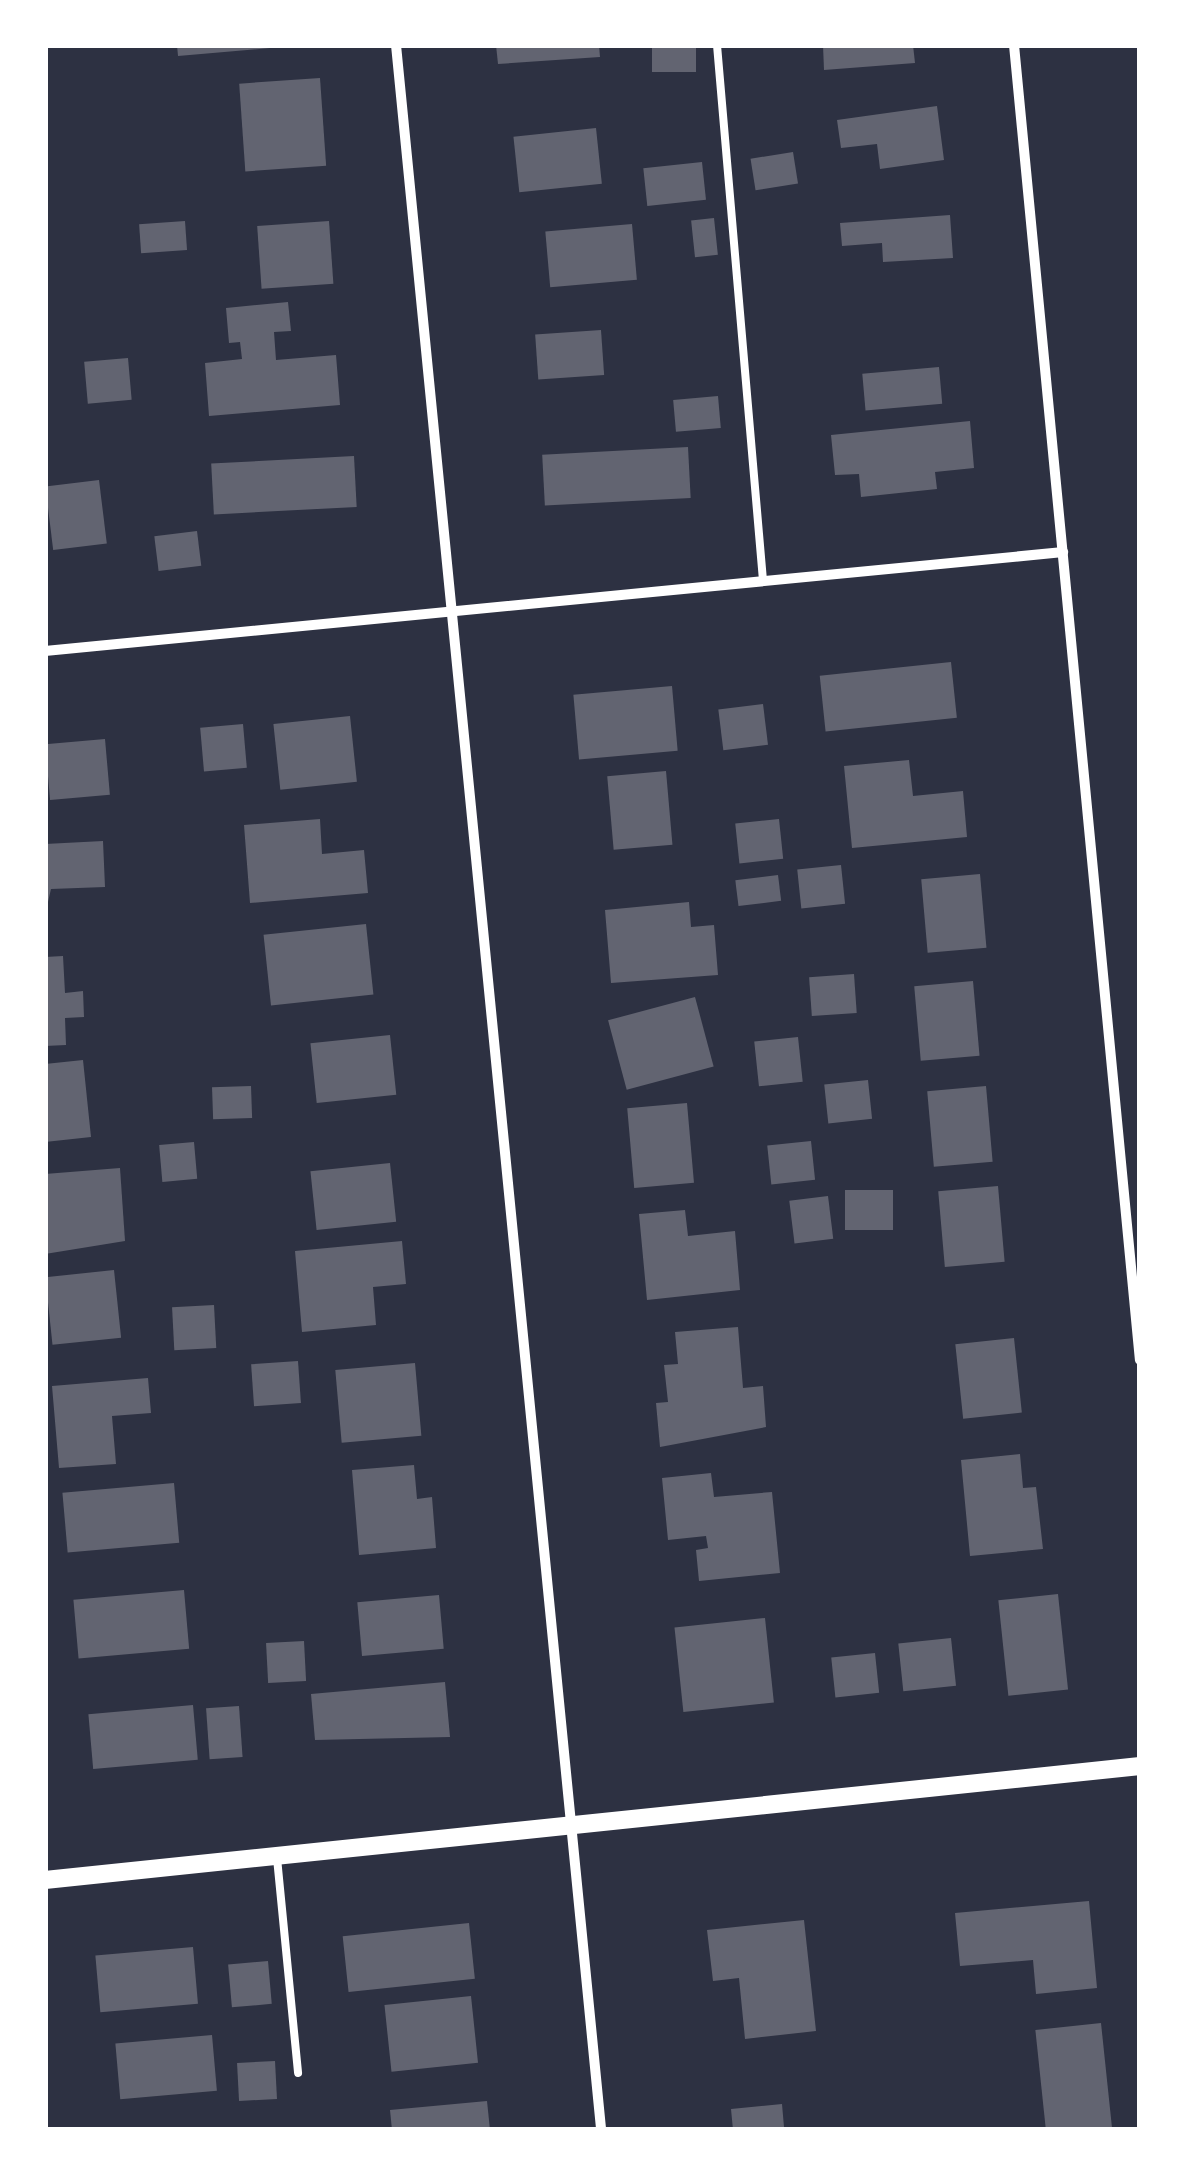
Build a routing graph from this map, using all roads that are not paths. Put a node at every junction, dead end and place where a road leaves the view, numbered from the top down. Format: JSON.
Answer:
{"nodes":[{"id":1,"x":396,"y":45,"type":"edge"},
{"id":2,"x":717,"y":45,"type":"edge"},
{"id":3,"x":1014,"y":45,"type":"edge"},
{"id":4,"x":1062,"y":552,"type":"junction"},
{"id":5,"x":764,"y":580,"type":"junction"},
{"id":6,"x":452,"y":611,"type":"junction"},
{"id":7,"x":45,"y":651,"type":"edge"},
{"id":8,"x":1140,"y":1360,"type":"edge"},
{"id":9,"x":1140,"y":1766,"type":"edge"},
{"id":10,"x":572,"y":1829,"type":"junction"},
{"id":11,"x":277,"y":1858,"type":"junction"},
{"id":12,"x":45,"y":1880,"type":"edge"},
{"id":13,"x":298,"y":2073,"type":"dead end"},
{"id":14,"x":601,"y":2130,"type":"edge"}],
"edges":[{"from":1,"to":6,"type":"street"},
{"from":2,"to":5,"type":"lane"},
{"from":3,"to":4,"type":"street"},
{"from":4,"to":5,"type":"street"},
{"from":4,"to":8,"type":"street"},
{"from":5,"to":6,"type":"street"},
{"from":6,"to":7,"type":"street"},
{"from":6,"to":10,"type":"street"},
{"from":9,"to":10,"type":"street"},
{"from":10,"to":11,"type":"street"},
{"from":10,"to":14,"type":"street"},
{"from":11,"to":12,"type":"street"},
{"from":11,"to":13,"type":"lane"}]}
